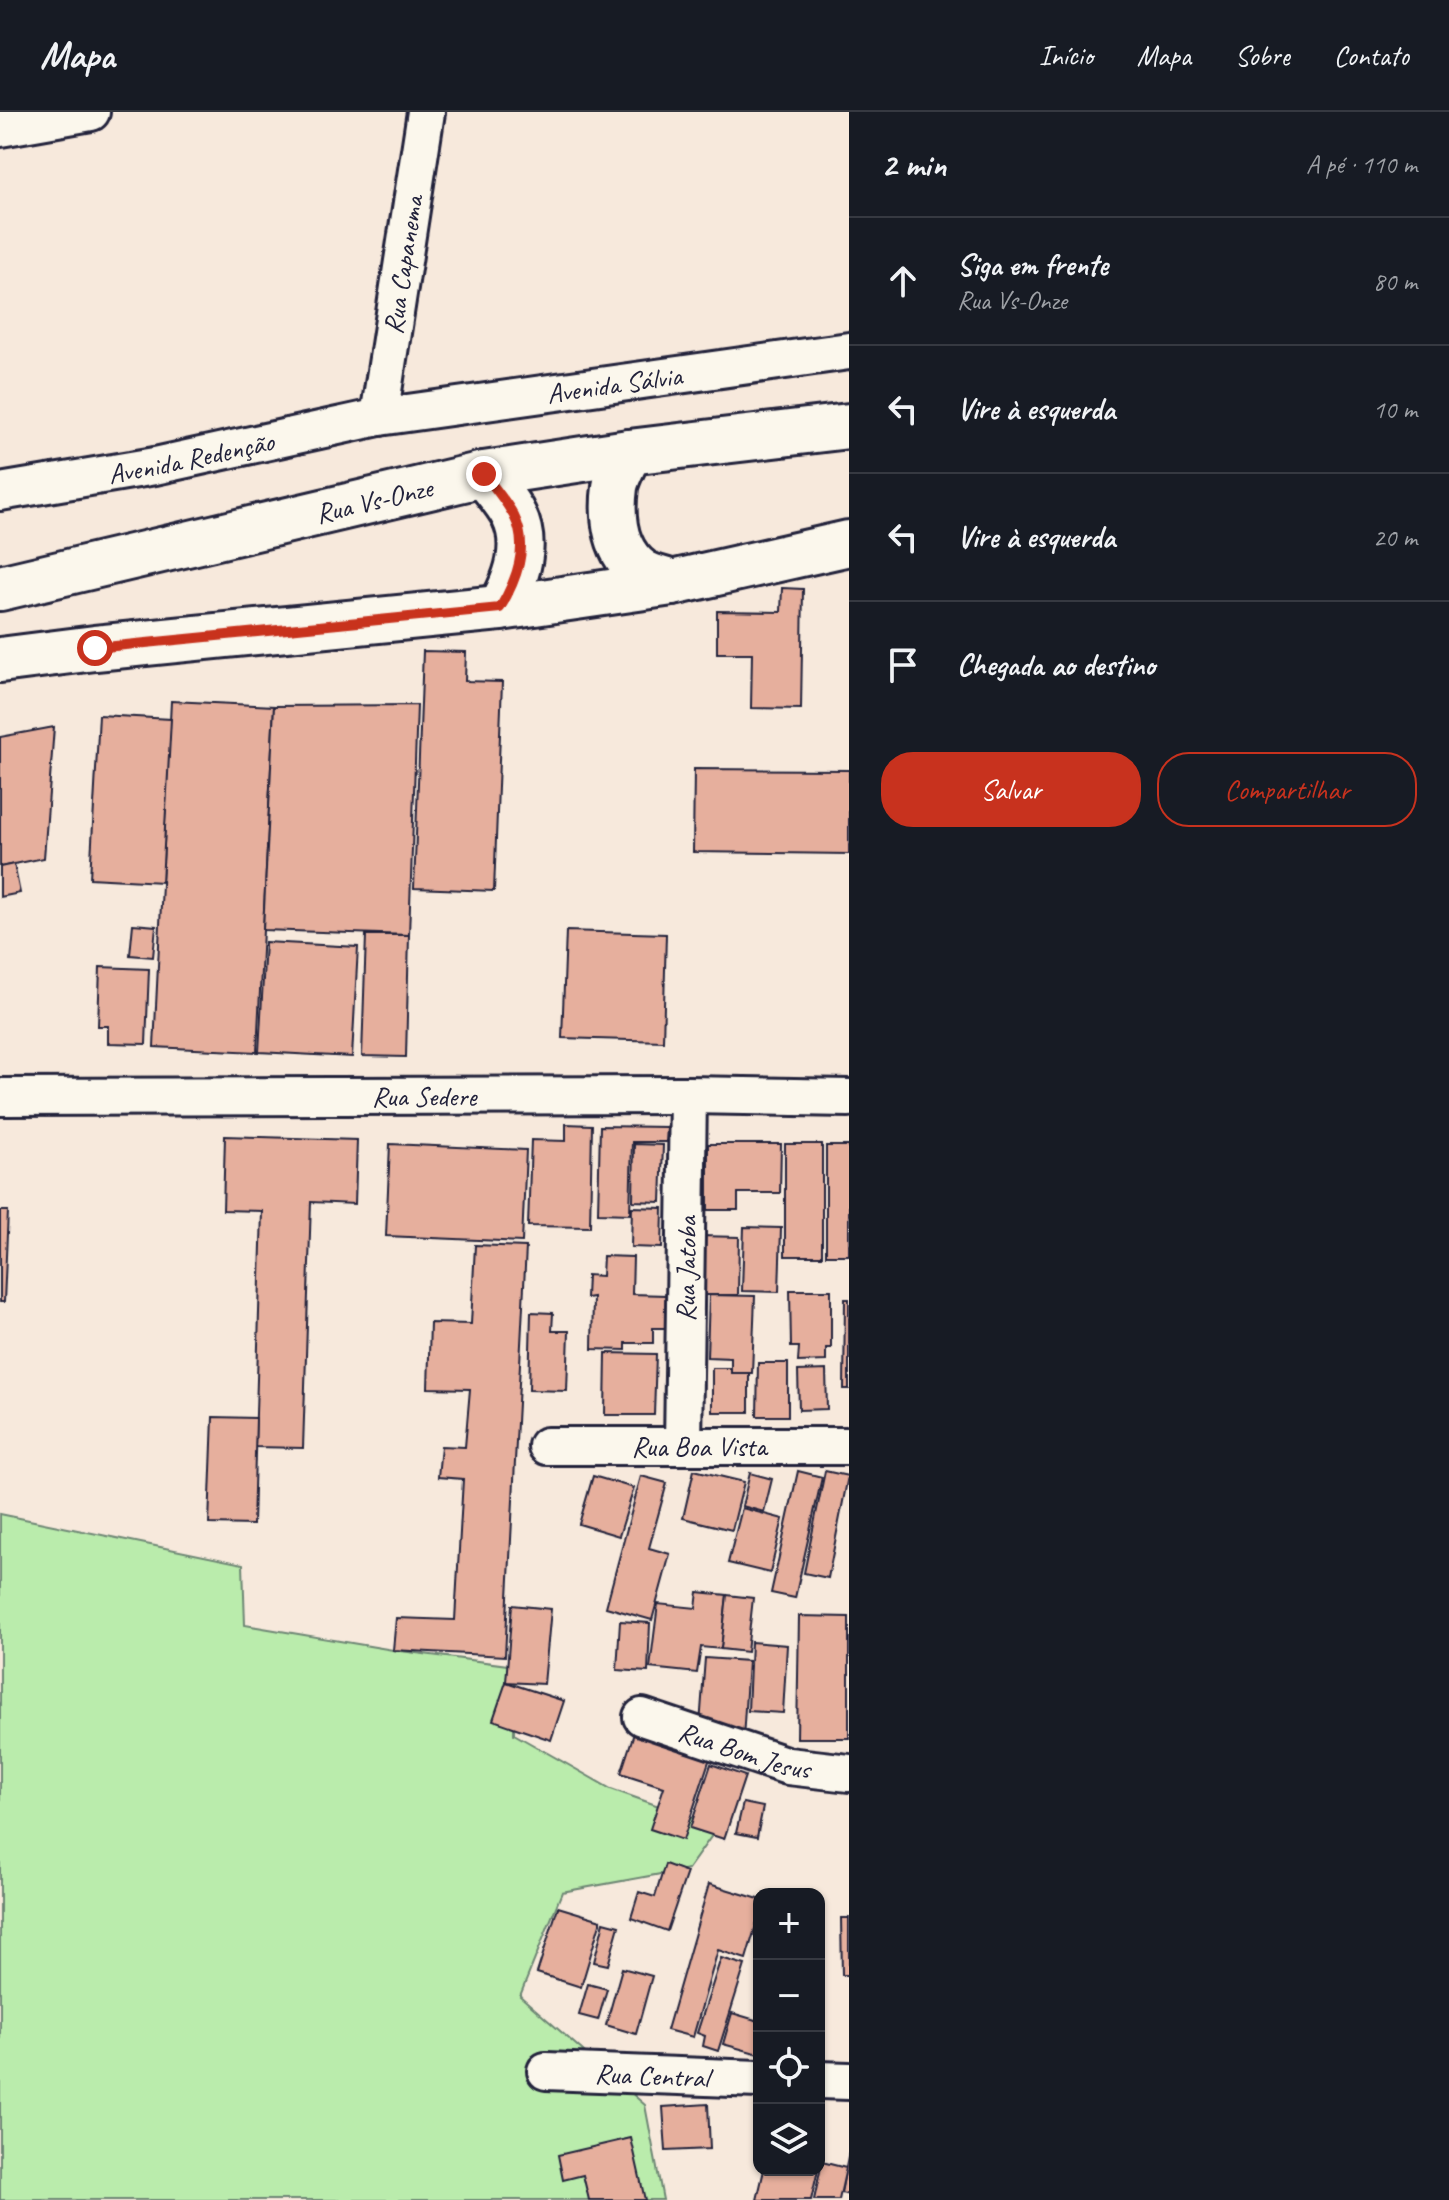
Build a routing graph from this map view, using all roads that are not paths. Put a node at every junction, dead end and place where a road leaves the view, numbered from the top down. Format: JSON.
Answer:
{"nodes":[{"id":1,"x":91,"y":112,"type":"edge"},
{"id":2,"x":426,"y":112,"type":"edge"},
{"id":3,"x":0,"y":128,"type":"edge"},
{"id":4,"x":849,"y":351,"type":"edge"},
{"id":5,"x":379,"y":417,"type":"junction"},
{"id":6,"x":849,"y":426,"type":"edge"},
{"id":7,"x":629,"y":452,"type":"junction"},
{"id":8,"x":484,"y":474,"type":"junction"},
{"id":9,"x":0,"y":492,"type":"edge"},
{"id":10,"x":849,"y":543,"type":"edge"},
{"id":11,"x":672,"y":583,"type":"junction"},
{"id":12,"x":0,"y":588,"type":"edge"},
{"id":13,"x":500,"y":608,"type":"junction"},
{"id":14,"x":0,"y":660,"type":"edge"},
{"id":15,"x":688,"y":1095,"type":"junction"},
{"id":16,"x":0,"y":1097,"type":"edge"},
{"id":17,"x":849,"y":1098,"type":"edge"},
{"id":18,"x":683,"y":1445,"type":"junction"},
{"id":19,"x":547,"y":1446,"type":"dead end"},
{"id":20,"x":849,"y":1446,"type":"edge"},
{"id":21,"x":642,"y":1717,"type":"dead end"},
{"id":22,"x":849,"y":1773,"type":"edge"},
{"id":23,"x":546,"y":2071,"type":"dead end"},
{"id":24,"x":753,"y":2079,"type":"edge"},
{"id":25,"x":825,"y":2080,"type":"edge"},
{"id":26,"x":849,"y":2081,"type":"edge"}],
"edges":[{"from":1,"to":3,"type":"street"},
{"from":2,"to":5,"type":"street","name":"Rua Capanema"},
{"from":4,"to":5,"type":"street","name":"Avenida Sálvia"},
{"from":5,"to":9,"type":"street","name":"Avenida Redenção"},
{"from":6,"to":7,"type":"main road","name":"Rua Vs-Onze"},
{"from":7,"to":8,"type":"main road","name":"Rua Vs-Onze"},
{"from":7,"to":11,"type":"main road"},
{"from":8,"to":12,"type":"main road","name":"Rua Vs-Onze"},
{"from":8,"to":13,"type":"main road"},
{"from":10,"to":11,"type":"main road"},
{"from":11,"to":13,"type":"main road"},
{"from":13,"to":14,"type":"main road"},
{"from":15,"to":16,"type":"street","name":"Rua Sedere"},
{"from":15,"to":17,"type":"street","name":"Rua Sedere"},
{"from":15,"to":18,"type":"street","name":"Rua Jatoba"},
{"from":18,"to":19,"type":"street","name":"Rua Boa Vista"},
{"from":18,"to":20,"type":"street","name":"Rua Boa Vista"},
{"from":21,"to":22,"type":"street","name":"Rua Bom Jesus"},
{"from":23,"to":24,"type":"street","name":"Rua Central"},
{"from":25,"to":26,"type":"street"}]}
